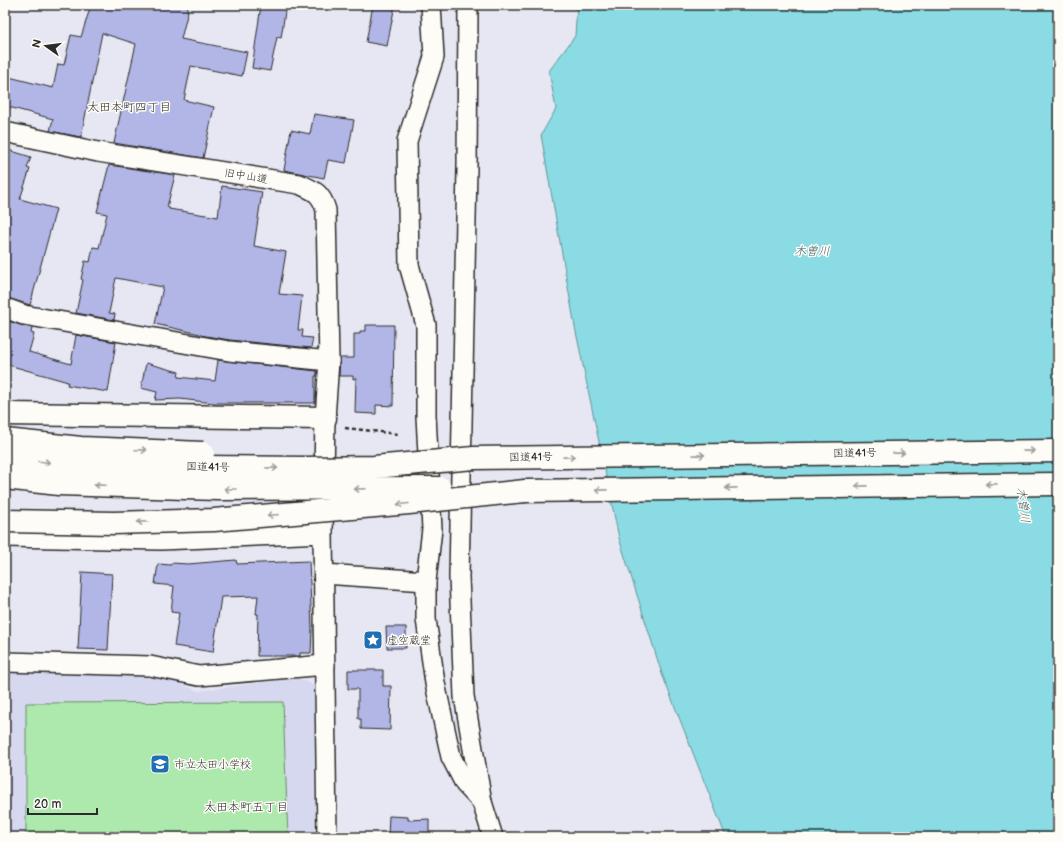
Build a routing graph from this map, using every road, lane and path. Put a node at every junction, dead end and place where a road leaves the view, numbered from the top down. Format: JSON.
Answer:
{"nodes":[{"id":1,"x":431,"y":5,"type":"edge"},
{"id":2,"x":468,"y":5,"type":"edge"},
{"id":3,"x":5,"y":132,"type":"edge"},
{"id":4,"x":5,"y":308,"type":"edge"},
{"id":5,"x":329,"y":361,"type":"junction"},
{"id":6,"x":5,"y":414,"type":"edge"},
{"id":7,"x":325,"y":422,"type":"junction"},
{"id":8,"x":398,"y":434,"type":"dead end"},
{"id":9,"x":5,"y":440,"type":"edge"},
{"id":10,"x":1058,"y":451,"type":"edge"},
{"id":11,"x":5,"y":458,"type":"edge"},
{"id":12,"x":474,"y":458,"type":"junction"},
{"id":13,"x":5,"y":478,"type":"edge"},
{"id":14,"x":1058,"y":484,"type":"edge"},
{"id":15,"x":525,"y":491,"type":"junction"},
{"id":16,"x":5,"y":520,"type":"edge"},
{"id":17,"x":323,"y":533,"type":"junction"},
{"id":18,"x":5,"y":537,"type":"edge"},
{"id":19,"x":324,"y":574,"type":"junction"},
{"id":20,"x":426,"y":581,"type":"junction"},
{"id":21,"x":5,"y":662,"type":"edge"},
{"id":22,"x":324,"y":665,"type":"junction"},
{"id":23,"x":482,"y":802,"type":"junction"},
{"id":24,"x":328,"y":837,"type":"edge"},
{"id":25,"x":494,"y":837,"type":"edge"}],
"edges":[{"from":1,"to":20,"type":"street"},
{"from":2,"to":23,"type":"street"},
{"from":3,"to":5,"type":"street","name":"旧中山道"},
{"from":4,"to":5,"type":"street"},
{"from":5,"to":7,"type":"street","name":"旧中山道"},
{"from":6,"to":7,"type":"main road"},
{"from":7,"to":8,"type":"path"},
{"from":7,"to":17,"type":"street","name":"旧中山道"},
{"from":9,"to":12,"type":"main road","one_way":true,"bridge":true},
{"from":12,"to":10,"type":"main road","name":"国道41号","one_way":true},
{"from":11,"to":12,"type":"main road","name":"国道41号","one_way":true,"bridge":true},
{"from":15,"to":13,"type":"main road","name":"国道41号","one_way":true,"bridge":true},
{"from":14,"to":15,"type":"main road","name":"国道41号","one_way":true},
{"from":15,"to":16,"type":"main road","one_way":true,"bridge":true},
{"from":17,"to":18,"type":"street"},
{"from":17,"to":19,"type":"street","name":"旧中山道"},
{"from":19,"to":20,"type":"street"},
{"from":19,"to":22,"type":"street","name":"旧中山道"},
{"from":20,"to":23,"type":"street"},
{"from":21,"to":22,"type":"street"},
{"from":22,"to":24,"type":"street","name":"旧中山道"},
{"from":23,"to":25,"type":"street"}]}
